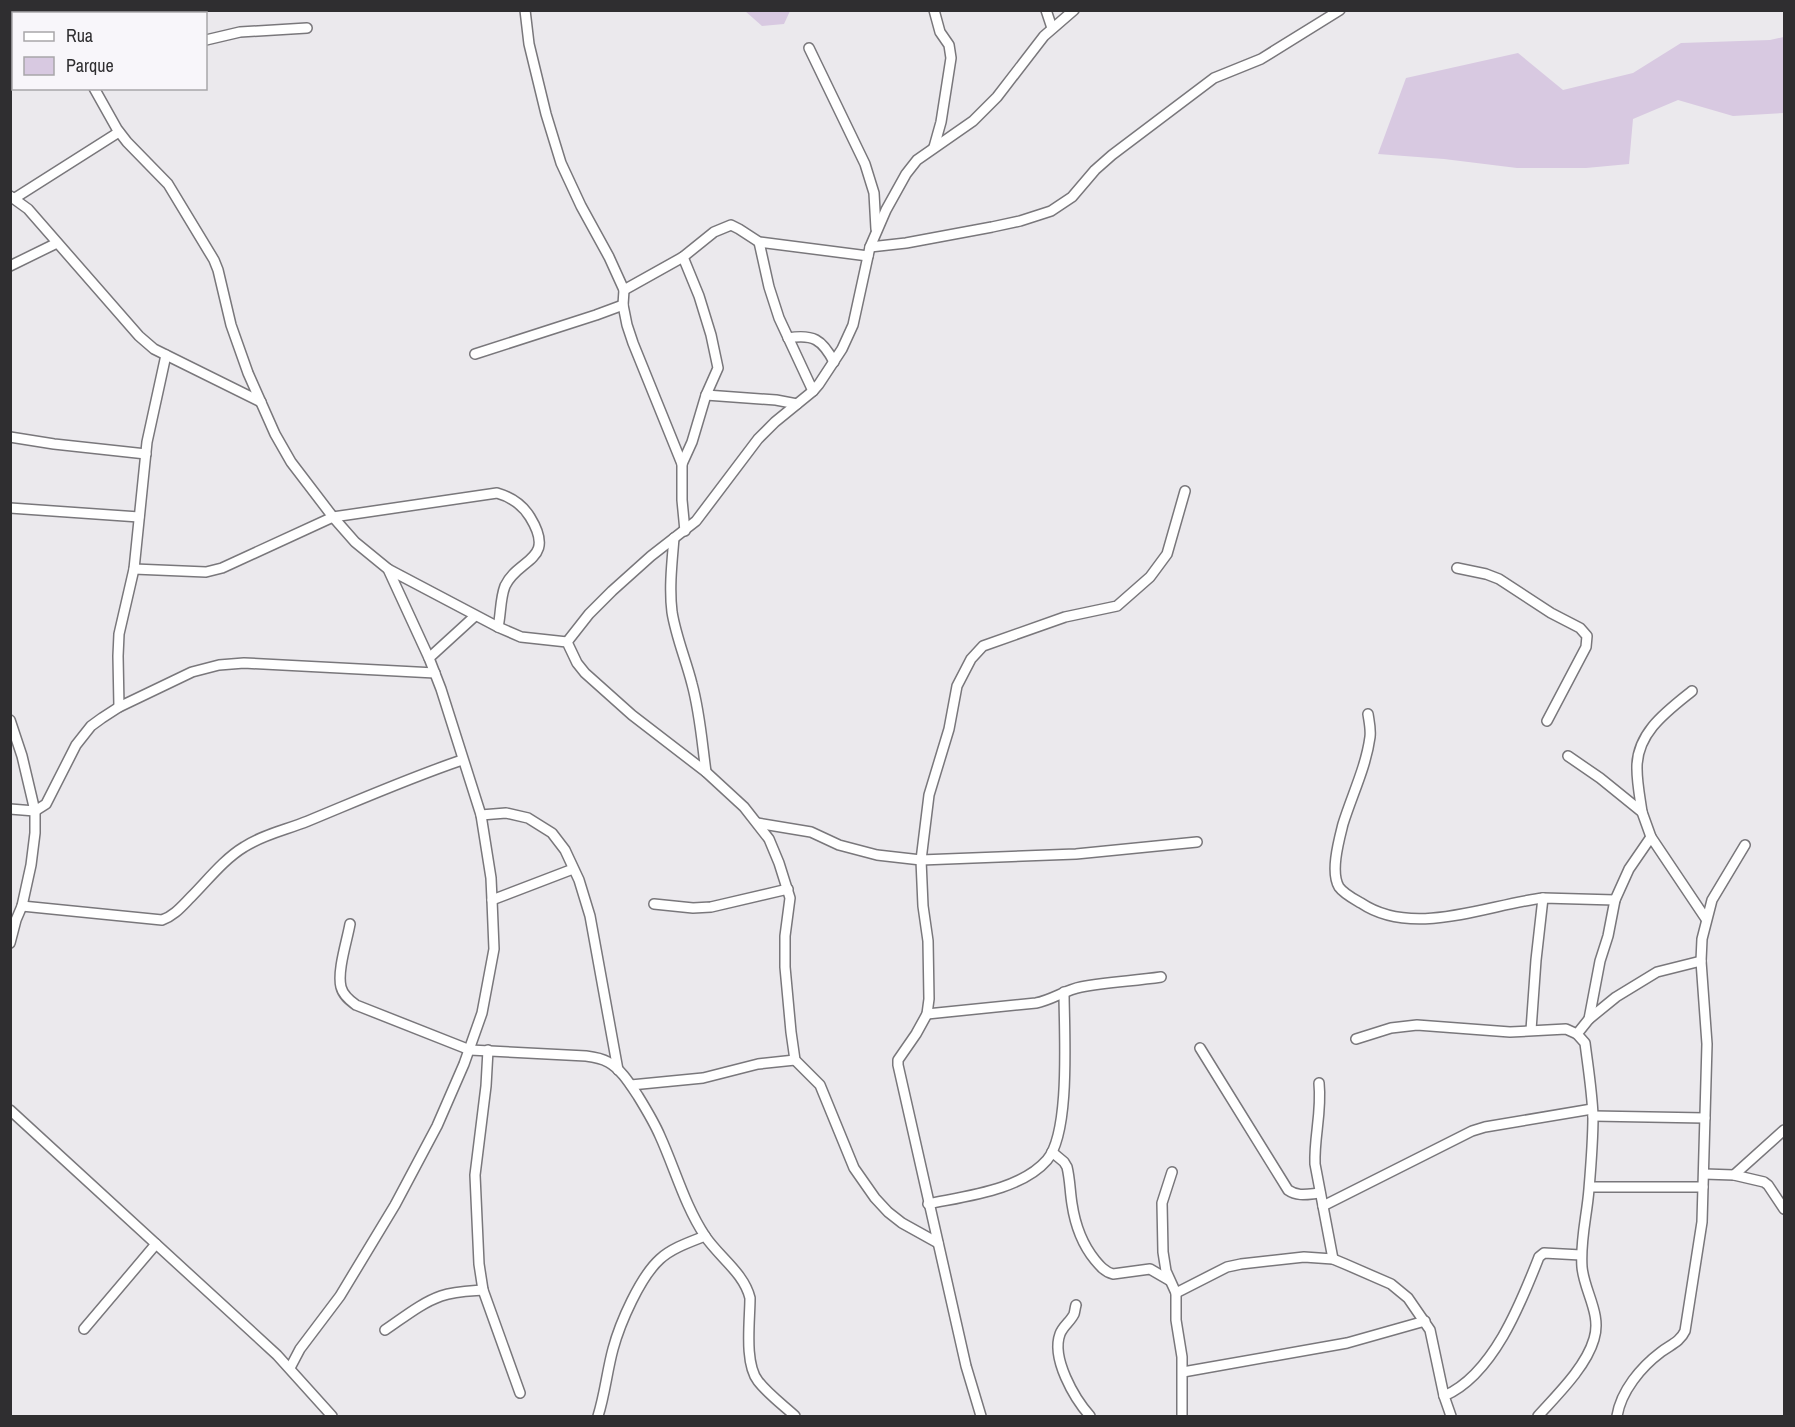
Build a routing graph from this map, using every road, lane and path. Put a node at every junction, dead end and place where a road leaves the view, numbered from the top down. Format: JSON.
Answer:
{"nodes":[{"id":1,"x":525,"y":10,"type":"edge"},
{"id":2,"x":934,"y":10,"type":"edge"},
{"id":3,"x":1074,"y":10,"type":"edge"},
{"id":4,"x":1340,"y":10,"type":"edge"},
{"id":5,"x":1048,"y":13,"type":"edge"},
{"id":6,"x":307,"y":28,"type":"dead end"},
{"id":7,"x":1052,"y":28,"type":"junction"},
{"id":8,"x":207,"y":40,"type":"edge"},
{"id":9,"x":809,"y":48,"type":"dead end"},
{"id":10,"x":95,"y":90,"type":"edge"},
{"id":11,"x":119,"y":132,"type":"junction"},
{"id":12,"x":934,"y":147,"type":"junction"},
{"id":13,"x":13,"y":197,"type":"edge"},
{"id":14,"x":876,"y":232,"type":"junction"},
{"id":15,"x":759,"y":242,"type":"junction"},
{"id":16,"x":57,"y":243,"type":"junction"},
{"id":17,"x":869,"y":252,"type":"junction"},
{"id":18,"x":683,"y":257,"type":"junction"},
{"id":19,"x":10,"y":266,"type":"edge"},
{"id":20,"x":624,"y":290,"type":"junction"},
{"id":21,"x":623,"y":305,"type":"junction"},
{"id":22,"x":788,"y":338,"type":"junction"},
{"id":23,"x":475,"y":354,"type":"dead end"},
{"id":24,"x":166,"y":355,"type":"junction"},
{"id":25,"x":834,"y":362,"type":"junction"},
{"id":26,"x":813,"y":391,"type":"junction"},
{"id":27,"x":706,"y":395,"type":"junction"},
{"id":28,"x":261,"y":402,"type":"junction"},
{"id":29,"x":796,"y":404,"type":"junction"},
{"id":30,"x":10,"y":437,"type":"edge"},
{"id":31,"x":146,"y":454,"type":"junction"},
{"id":32,"x":682,"y":464,"type":"junction"},
{"id":33,"x":1185,"y":491,"type":"dead end"},
{"id":34,"x":10,"y":508,"type":"edge"},
{"id":35,"x":140,"y":517,"type":"junction"},
{"id":36,"x":333,"y":517,"type":"junction"},
{"id":37,"x":685,"y":531,"type":"junction"},
{"id":38,"x":674,"y":538,"type":"junction"},
{"id":39,"x":1457,"y":568,"type":"dead end"},
{"id":40,"x":134,"y":569,"type":"junction"},
{"id":41,"x":388,"y":569,"type":"junction"},
{"id":42,"x":475,"y":616,"type":"junction"},
{"id":43,"x":498,"y":627,"type":"junction"},
{"id":44,"x":567,"y":642,"type":"junction"},
{"id":45,"x":429,"y":658,"type":"junction"},
{"id":46,"x":435,"y":673,"type":"junction"},
{"id":47,"x":1692,"y":691,"type":"dead end"},
{"id":48,"x":119,"y":707,"type":"junction"},
{"id":49,"x":1368,"y":714,"type":"dead end"},
{"id":50,"x":10,"y":720,"type":"edge"},
{"id":51,"x":1547,"y":721,"type":"dead end"},
{"id":52,"x":1568,"y":756,"type":"dead end"},
{"id":53,"x":462,"y":760,"type":"junction"},
{"id":54,"x":706,"y":772,"type":"junction"},
{"id":55,"x":10,"y":809,"type":"edge"},
{"id":56,"x":35,"y":811,"type":"junction"},
{"id":57,"x":1642,"y":812,"type":"junction"},
{"id":58,"x":481,"y":815,"type":"junction"},
{"id":59,"x":757,"y":823,"type":"junction"},
{"id":60,"x":1651,"y":837,"type":"junction"},
{"id":61,"x":1197,"y":842,"type":"dead end"},
{"id":62,"x":1745,"y":845,"type":"dead end"},
{"id":63,"x":921,"y":860,"type":"junction"},
{"id":64,"x":573,"y":869,"type":"junction"},
{"id":65,"x":788,"y":890,"type":"junction"},
{"id":66,"x":1543,"y":898,"type":"junction"},
{"id":67,"x":492,"y":900,"type":"junction"},
{"id":68,"x":1615,"y":900,"type":"junction"},
{"id":69,"x":654,"y":904,"type":"dead end"},
{"id":70,"x":22,"y":906,"type":"junction"},
{"id":71,"x":1706,"y":919,"type":"junction"},
{"id":72,"x":350,"y":924,"type":"dead end"},
{"id":73,"x":10,"y":943,"type":"edge"},
{"id":74,"x":1701,"y":961,"type":"junction"},
{"id":75,"x":1161,"y":977,"type":"dead end"},
{"id":76,"x":1064,"y":992,"type":"junction"},
{"id":77,"x":927,"y":1014,"type":"junction"},
{"id":78,"x":1589,"y":1019,"type":"junction"},
{"id":79,"x":1531,"y":1030,"type":"junction"},
{"id":80,"x":1577,"y":1034,"type":"junction"},
{"id":81,"x":1356,"y":1039,"type":"dead end"},
{"id":82,"x":1200,"y":1048,"type":"dead end"},
{"id":83,"x":470,"y":1050,"type":"junction"},
{"id":84,"x":488,"y":1050,"type":"junction"},
{"id":85,"x":795,"y":1060,"type":"junction"},
{"id":86,"x":618,"y":1070,"type":"junction"},
{"id":87,"x":1319,"y":1083,"type":"dead end"},
{"id":88,"x":631,"y":1085,"type":"junction"},
{"id":89,"x":10,"y":1110,"type":"edge"},
{"id":90,"x":1592,"y":1112,"type":"junction"},
{"id":91,"x":1704,"y":1118,"type":"junction"},
{"id":92,"x":1785,"y":1130,"type":"edge"},
{"id":93,"x":1052,"y":1152,"type":"junction"},
{"id":94,"x":1172,"y":1172,"type":"dead end"},
{"id":95,"x":1704,"y":1174,"type":"junction"},
{"id":96,"x":1734,"y":1175,"type":"junction"},
{"id":97,"x":1703,"y":1186,"type":"junction"},
{"id":98,"x":1590,"y":1187,"type":"junction"},
{"id":99,"x":1320,"y":1193,"type":"junction"},
{"id":100,"x":928,"y":1204,"type":"junction"},
{"id":101,"x":1323,"y":1206,"type":"junction"},
{"id":102,"x":1785,"y":1209,"type":"edge"},
{"id":103,"x":705,"y":1236,"type":"junction"},
{"id":104,"x":938,"y":1243,"type":"junction"},
{"id":105,"x":156,"y":1244,"type":"junction"},
{"id":106,"x":1581,"y":1255,"type":"junction"},
{"id":107,"x":1333,"y":1259,"type":"junction"},
{"id":108,"x":1171,"y":1281,"type":"junction"},
{"id":109,"x":483,"y":1290,"type":"junction"},
{"id":110,"x":1176,"y":1293,"type":"junction"},
{"id":111,"x":1076,"y":1305,"type":"dead end"},
{"id":112,"x":1425,"y":1321,"type":"junction"},
{"id":113,"x":84,"y":1329,"type":"dead end"},
{"id":114,"x":385,"y":1330,"type":"dead end"},
{"id":115,"x":290,"y":1368,"type":"junction"},
{"id":116,"x":1183,"y":1372,"type":"junction"},
{"id":117,"x":520,"y":1393,"type":"dead end"},
{"id":118,"x":1444,"y":1396,"type":"junction"},
{"id":119,"x":332,"y":1416,"type":"edge"},
{"id":120,"x":598,"y":1416,"type":"edge"},
{"id":121,"x":795,"y":1416,"type":"edge"},
{"id":122,"x":981,"y":1416,"type":"edge"},
{"id":123,"x":1089,"y":1416,"type":"edge"},
{"id":124,"x":1182,"y":1416,"type":"edge"},
{"id":125,"x":1451,"y":1416,"type":"edge"},
{"id":126,"x":1538,"y":1416,"type":"edge"},
{"id":127,"x":1617,"y":1416,"type":"edge"}],
"edges":[{"from":1,"to":20,"type":"street"},
{"from":2,"to":12,"type":"street"},
{"from":3,"to":7,"type":"street"},
{"from":4,"to":17,"type":"street"},
{"from":5,"to":7,"type":"street"},
{"from":6,"to":8,"type":"street"},
{"from":7,"to":12,"type":"street"},
{"from":9,"to":14,"type":"street"},
{"from":10,"to":11,"type":"street"},
{"from":11,"to":13,"type":"street"},
{"from":11,"to":28,"type":"street"},
{"from":12,"to":14,"type":"street"},
{"from":13,"to":16,"type":"street"},
{"from":14,"to":17,"type":"street"},
{"from":15,"to":17,"type":"street"},
{"from":15,"to":18,"type":"street"},
{"from":15,"to":22,"type":"street"},
{"from":16,"to":19,"type":"street"},
{"from":16,"to":24,"type":"street"},
{"from":17,"to":25,"type":"street"},
{"from":18,"to":20,"type":"street"},
{"from":18,"to":27,"type":"street"},
{"from":20,"to":21,"type":"street"},
{"from":21,"to":23,"type":"street"},
{"from":21,"to":32,"type":"street"},
{"from":22,"to":25,"type":"street"},
{"from":22,"to":26,"type":"street"},
{"from":24,"to":28,"type":"street"},
{"from":24,"to":31,"type":"street"},
{"from":25,"to":26,"type":"street"},
{"from":26,"to":29,"type":"street"},
{"from":27,"to":29,"type":"street"},
{"from":27,"to":32,"type":"street"},
{"from":28,"to":36,"type":"street"},
{"from":29,"to":37,"type":"street"},
{"from":30,"to":31,"type":"street"},
{"from":31,"to":35,"type":"street"},
{"from":32,"to":37,"type":"street"},
{"from":33,"to":63,"type":"street"},
{"from":34,"to":35,"type":"street"},
{"from":35,"to":40,"type":"street"},
{"from":36,"to":40,"type":"street"},
{"from":36,"to":41,"type":"street"},
{"from":36,"to":43,"type":"street"},
{"from":37,"to":38,"type":"street"},
{"from":38,"to":44,"type":"street"},
{"from":38,"to":54,"type":"street"},
{"from":39,"to":51,"type":"street"},
{"from":40,"to":48,"type":"street"},
{"from":41,"to":42,"type":"street"},
{"from":41,"to":45,"type":"street"},
{"from":42,"to":43,"type":"street"},
{"from":42,"to":45,"type":"street"},
{"from":43,"to":44,"type":"street"},
{"from":44,"to":54,"type":"street"},
{"from":45,"to":46,"type":"street"},
{"from":46,"to":48,"type":"street"},
{"from":46,"to":53,"type":"street"},
{"from":47,"to":57,"type":"street"},
{"from":48,"to":56,"type":"street"},
{"from":49,"to":66,"type":"street"},
{"from":50,"to":56,"type":"street"},
{"from":52,"to":57,"type":"street"},
{"from":53,"to":58,"type":"street"},
{"from":53,"to":70,"type":"street"},
{"from":54,"to":59,"type":"street"},
{"from":55,"to":56,"type":"street"},
{"from":56,"to":70,"type":"street"},
{"from":57,"to":60,"type":"street"},
{"from":58,"to":64,"type":"street"},
{"from":58,"to":67,"type":"street"},
{"from":59,"to":63,"type":"street"},
{"from":59,"to":65,"type":"street"},
{"from":60,"to":68,"type":"street"},
{"from":60,"to":71,"type":"street"},
{"from":61,"to":63,"type":"street"},
{"from":62,"to":71,"type":"street"},
{"from":63,"to":77,"type":"street"},
{"from":64,"to":67,"type":"street"},
{"from":64,"to":86,"type":"street"},
{"from":65,"to":69,"type":"street"},
{"from":65,"to":85,"type":"street"},
{"from":66,"to":68,"type":"street"},
{"from":66,"to":79,"type":"street"},
{"from":67,"to":83,"type":"street"},
{"from":68,"to":78,"type":"street"},
{"from":70,"to":73,"type":"street"},
{"from":71,"to":74,"type":"street"},
{"from":72,"to":83,"type":"street"},
{"from":74,"to":78,"type":"street"},
{"from":74,"to":91,"type":"street"},
{"from":75,"to":76,"type":"street"},
{"from":76,"to":77,"type":"street"},
{"from":76,"to":93,"type":"street"},
{"from":77,"to":100,"type":"street"},
{"from":78,"to":80,"type":"street"},
{"from":79,"to":80,"type":"street"},
{"from":79,"to":81,"type":"street"},
{"from":80,"to":90,"type":"street"},
{"from":82,"to":99,"type":"street"},
{"from":83,"to":84,"type":"street"},
{"from":83,"to":115,"type":"street"},
{"from":84,"to":86,"type":"street"},
{"from":84,"to":109,"type":"street"},
{"from":85,"to":88,"type":"street"},
{"from":85,"to":104,"type":"street"},
{"from":86,"to":88,"type":"street"},
{"from":87,"to":99,"type":"street"},
{"from":88,"to":103,"type":"street"},
{"from":89,"to":105,"type":"street"},
{"from":90,"to":91,"type":"street"},
{"from":90,"to":98,"type":"street"},
{"from":90,"to":101,"type":"street"},
{"from":91,"to":95,"type":"street"},
{"from":92,"to":96,"type":"street"},
{"from":93,"to":100,"type":"street"},
{"from":93,"to":108,"type":"street"},
{"from":94,"to":108,"type":"street"},
{"from":95,"to":96,"type":"street"},
{"from":95,"to":97,"type":"street"},
{"from":96,"to":102,"type":"street"},
{"from":97,"to":98,"type":"street"},
{"from":97,"to":127,"type":"street"},
{"from":98,"to":106,"type":"street"},
{"from":99,"to":101,"type":"street"},
{"from":100,"to":104,"type":"street"},
{"from":101,"to":107,"type":"street"},
{"from":103,"to":120,"type":"street"},
{"from":103,"to":121,"type":"street"},
{"from":104,"to":122,"type":"street"},
{"from":105,"to":113,"type":"street"},
{"from":105,"to":115,"type":"street"},
{"from":106,"to":118,"type":"street"},
{"from":106,"to":126,"type":"street"},
{"from":107,"to":110,"type":"street"},
{"from":107,"to":112,"type":"street"},
{"from":108,"to":110,"type":"street"},
{"from":109,"to":114,"type":"street"},
{"from":109,"to":117,"type":"street"},
{"from":110,"to":116,"type":"street"},
{"from":111,"to":123,"type":"street"},
{"from":112,"to":116,"type":"street"},
{"from":112,"to":118,"type":"street"},
{"from":115,"to":119,"type":"street"},
{"from":116,"to":124,"type":"street"},
{"from":118,"to":125,"type":"street"}]}
